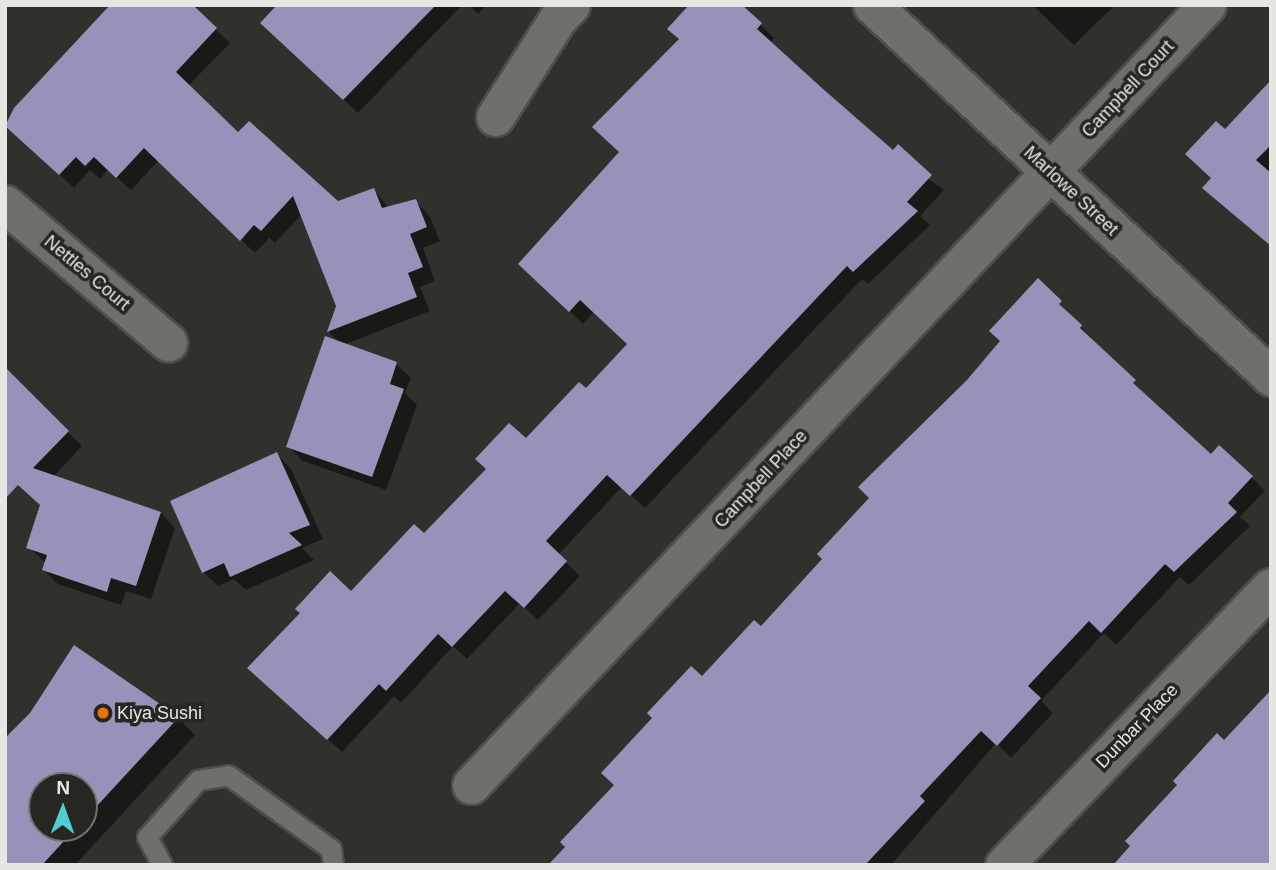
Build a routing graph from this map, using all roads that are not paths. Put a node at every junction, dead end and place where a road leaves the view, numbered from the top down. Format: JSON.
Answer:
{"nodes":[{"id":1,"x":571,"y":5,"type":"edge"},
{"id":2,"x":872,"y":5,"type":"edge"},
{"id":3,"x":1206,"y":5,"type":"edge"},
{"id":4,"x":495,"y":117,"type":"dead end"},
{"id":5,"x":1050,"y":172,"type":"junction"},
{"id":6,"x":5,"y":204,"type":"edge"},
{"id":7,"x":168,"y":342,"type":"dead end"},
{"id":8,"x":1271,"y":377,"type":"edge"},
{"id":9,"x":1271,"y":587,"type":"edge"},
{"id":10,"x":471,"y":785,"type":"dead end"},
{"id":11,"x":162,"y":865,"type":"edge"},
{"id":12,"x":333,"y":865,"type":"edge"},
{"id":13,"x":1004,"y":865,"type":"edge"}],
"edges":[{"from":1,"to":4,"type":"street"},
{"from":2,"to":5,"type":"street","name":"Marlowe Street"},
{"from":3,"to":5,"type":"street","name":"Campbell Court"},
{"from":5,"to":8,"type":"street","name":"Marlowe Street"},
{"from":5,"to":10,"type":"street","name":"Campbell Place"},
{"from":6,"to":7,"type":"street","name":"Nettles Court"},
{"from":9,"to":13,"type":"street","name":"Dunbar Place"},
{"from":11,"to":12,"type":"lane"}]}
